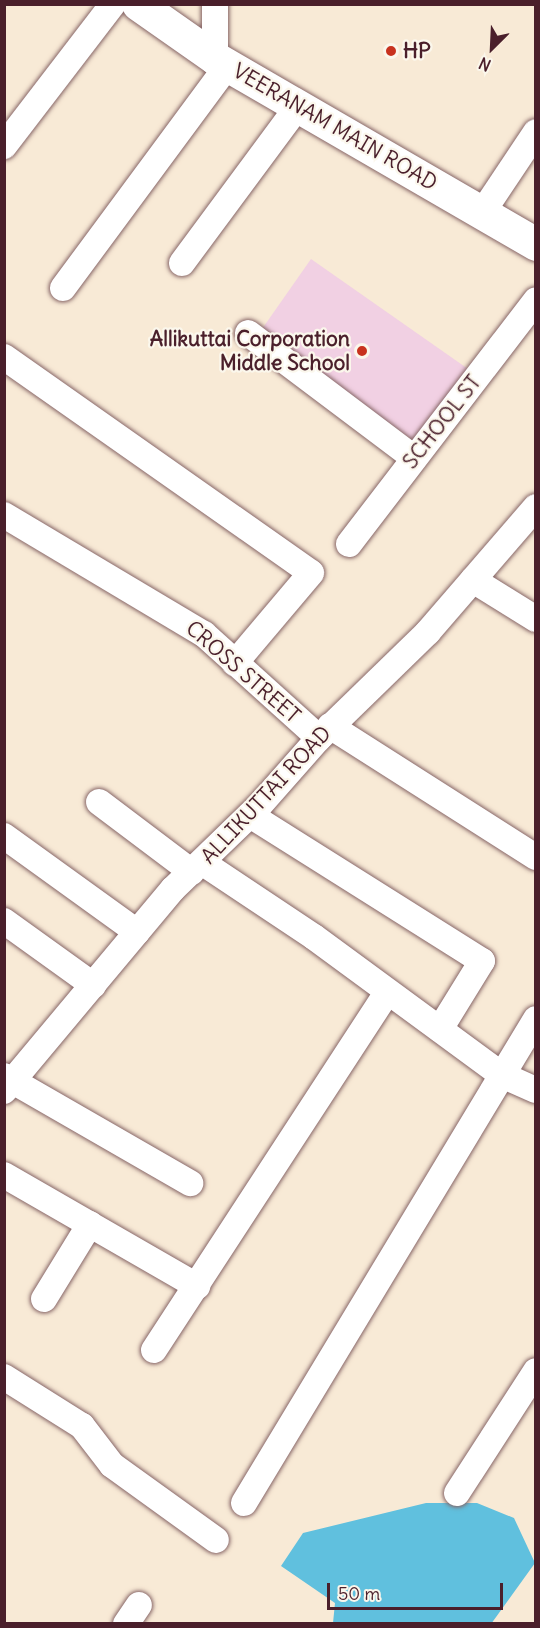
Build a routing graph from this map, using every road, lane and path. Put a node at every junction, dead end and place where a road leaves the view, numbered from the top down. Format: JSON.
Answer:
{"nodes":[{"id":1,"x":113,"y":4,"type":"edge"},
{"id":2,"x":138,"y":4,"type":"edge"},
{"id":3,"x":215,"y":4,"type":"edge"},
{"id":4,"x":221,"y":61,"type":"junction"},
{"id":5,"x":298,"y":106,"type":"junction"},
{"id":6,"x":536,"y":132,"type":"edge"},
{"id":7,"x":4,"y":146,"type":"edge"},
{"id":8,"x":482,"y":213,"type":"junction"},
{"id":9,"x":536,"y":244,"type":"edge"},
{"id":10,"x":182,"y":263,"type":"dead end"},
{"id":11,"x":63,"y":288,"type":"dead end"},
{"id":12,"x":536,"y":300,"type":"edge"},
{"id":13,"x":248,"y":333,"type":"dead end"},
{"id":14,"x":4,"y":357,"type":"edge"},
{"id":15,"x":414,"y":458,"type":"junction"},
{"id":16,"x":536,"y":507,"type":"edge"},
{"id":17,"x":4,"y":515,"type":"edge"},
{"id":18,"x":349,"y":544,"type":"dead end"},
{"id":19,"x":473,"y":579,"type":"junction"},
{"id":20,"x":536,"y":619,"type":"edge"},
{"id":21,"x":235,"y":663,"type":"junction"},
{"id":22,"x":325,"y":732,"type":"junction"},
{"id":23,"x":99,"y":802,"type":"dead end"},
{"id":24,"x":250,"y":815,"type":"junction"},
{"id":25,"x":4,"y":836,"type":"edge"},
{"id":26,"x":536,"y":857,"type":"edge"},
{"id":27,"x":198,"y":867,"type":"junction"},
{"id":28,"x":4,"y":921,"type":"edge"},
{"id":29,"x":137,"y":932,"type":"junction"},
{"id":30,"x":93,"y":985,"type":"junction"},
{"id":31,"x":387,"y":992,"type":"junction"},
{"id":32,"x":536,"y":1019,"type":"edge"},
{"id":33,"x":440,"y":1029,"type":"junction"},
{"id":34,"x":502,"y":1075,"type":"junction"},
{"id":35,"x":7,"y":1083,"type":"edge"},
{"id":36,"x":536,"y":1090,"type":"edge"},
{"id":37,"x":4,"y":1174,"type":"edge"},
{"id":38,"x":190,"y":1183,"type":"dead end"},
{"id":39,"x":90,"y":1224,"type":"junction"},
{"id":40,"x":196,"y":1286,"type":"junction"},
{"id":41,"x":44,"y":1299,"type":"dead end"},
{"id":42,"x":154,"y":1350,"type":"dead end"},
{"id":43,"x":536,"y":1371,"type":"edge"},
{"id":44,"x":4,"y":1377,"type":"edge"},
{"id":45,"x":458,"y":1493,"type":"dead end"},
{"id":46,"x":244,"y":1503,"type":"dead end"},
{"id":47,"x":216,"y":1540,"type":"dead end"}],
"edges":[{"from":1,"to":7,"type":"street"},
{"from":2,"to":4,"type":"main road","name":"VEERANAM MAIN ROAD"},
{"from":3,"to":4,"type":"street"},
{"from":4,"to":5,"type":"main road","name":"VEERANAM MAIN ROAD"},
{"from":4,"to":11,"type":"street"},
{"from":5,"to":8,"type":"main road","name":"VEERANAM MAIN ROAD"},
{"from":5,"to":10,"type":"street"},
{"from":6,"to":8,"type":"street"},
{"from":8,"to":9,"type":"main road","name":"VEERANAM MAIN ROAD"},
{"from":12,"to":15,"type":"street","name":"SCHOOL ST"},
{"from":13,"to":15,"type":"street"},
{"from":14,"to":21,"type":"street"},
{"from":15,"to":18,"type":"street","name":"SCHOOL ST"},
{"from":16,"to":19,"type":"street","name":"ALLIKUTTAI ROAD"},
{"from":17,"to":21,"type":"street","name":"CROSS STREET"},
{"from":19,"to":20,"type":"street"},
{"from":19,"to":22,"type":"street","name":"ALLIKUTTAI ROAD"},
{"from":21,"to":22,"type":"street","name":"CROSS STREET"},
{"from":22,"to":24,"type":"street","name":"ALLIKUTTAI ROAD"},
{"from":22,"to":26,"type":"street","name":"CROSS STREET"},
{"from":23,"to":27,"type":"street"},
{"from":24,"to":27,"type":"street","name":"ALLIKUTTAI ROAD"},
{"from":24,"to":33,"type":"street"},
{"from":25,"to":29,"type":"street"},
{"from":27,"to":29,"type":"street","name":"ALLIKUTTAI ROAD"},
{"from":27,"to":31,"type":"street"},
{"from":28,"to":30,"type":"street"},
{"from":29,"to":30,"type":"street","name":"ALLIKUTTAI ROAD"},
{"from":30,"to":35,"type":"street","name":"ALLIKUTTAI ROAD"},
{"from":31,"to":33,"type":"street"},
{"from":31,"to":40,"type":"street"},
{"from":32,"to":34,"type":"street"},
{"from":33,"to":34,"type":"street"},
{"from":34,"to":36,"type":"street"},
{"from":34,"to":46,"type":"street"},
{"from":35,"to":38,"type":"street"},
{"from":37,"to":39,"type":"street"},
{"from":39,"to":40,"type":"street"},
{"from":39,"to":41,"type":"street"},
{"from":40,"to":42,"type":"street"},
{"from":43,"to":45,"type":"street"},
{"from":44,"to":47,"type":"street"}]}
